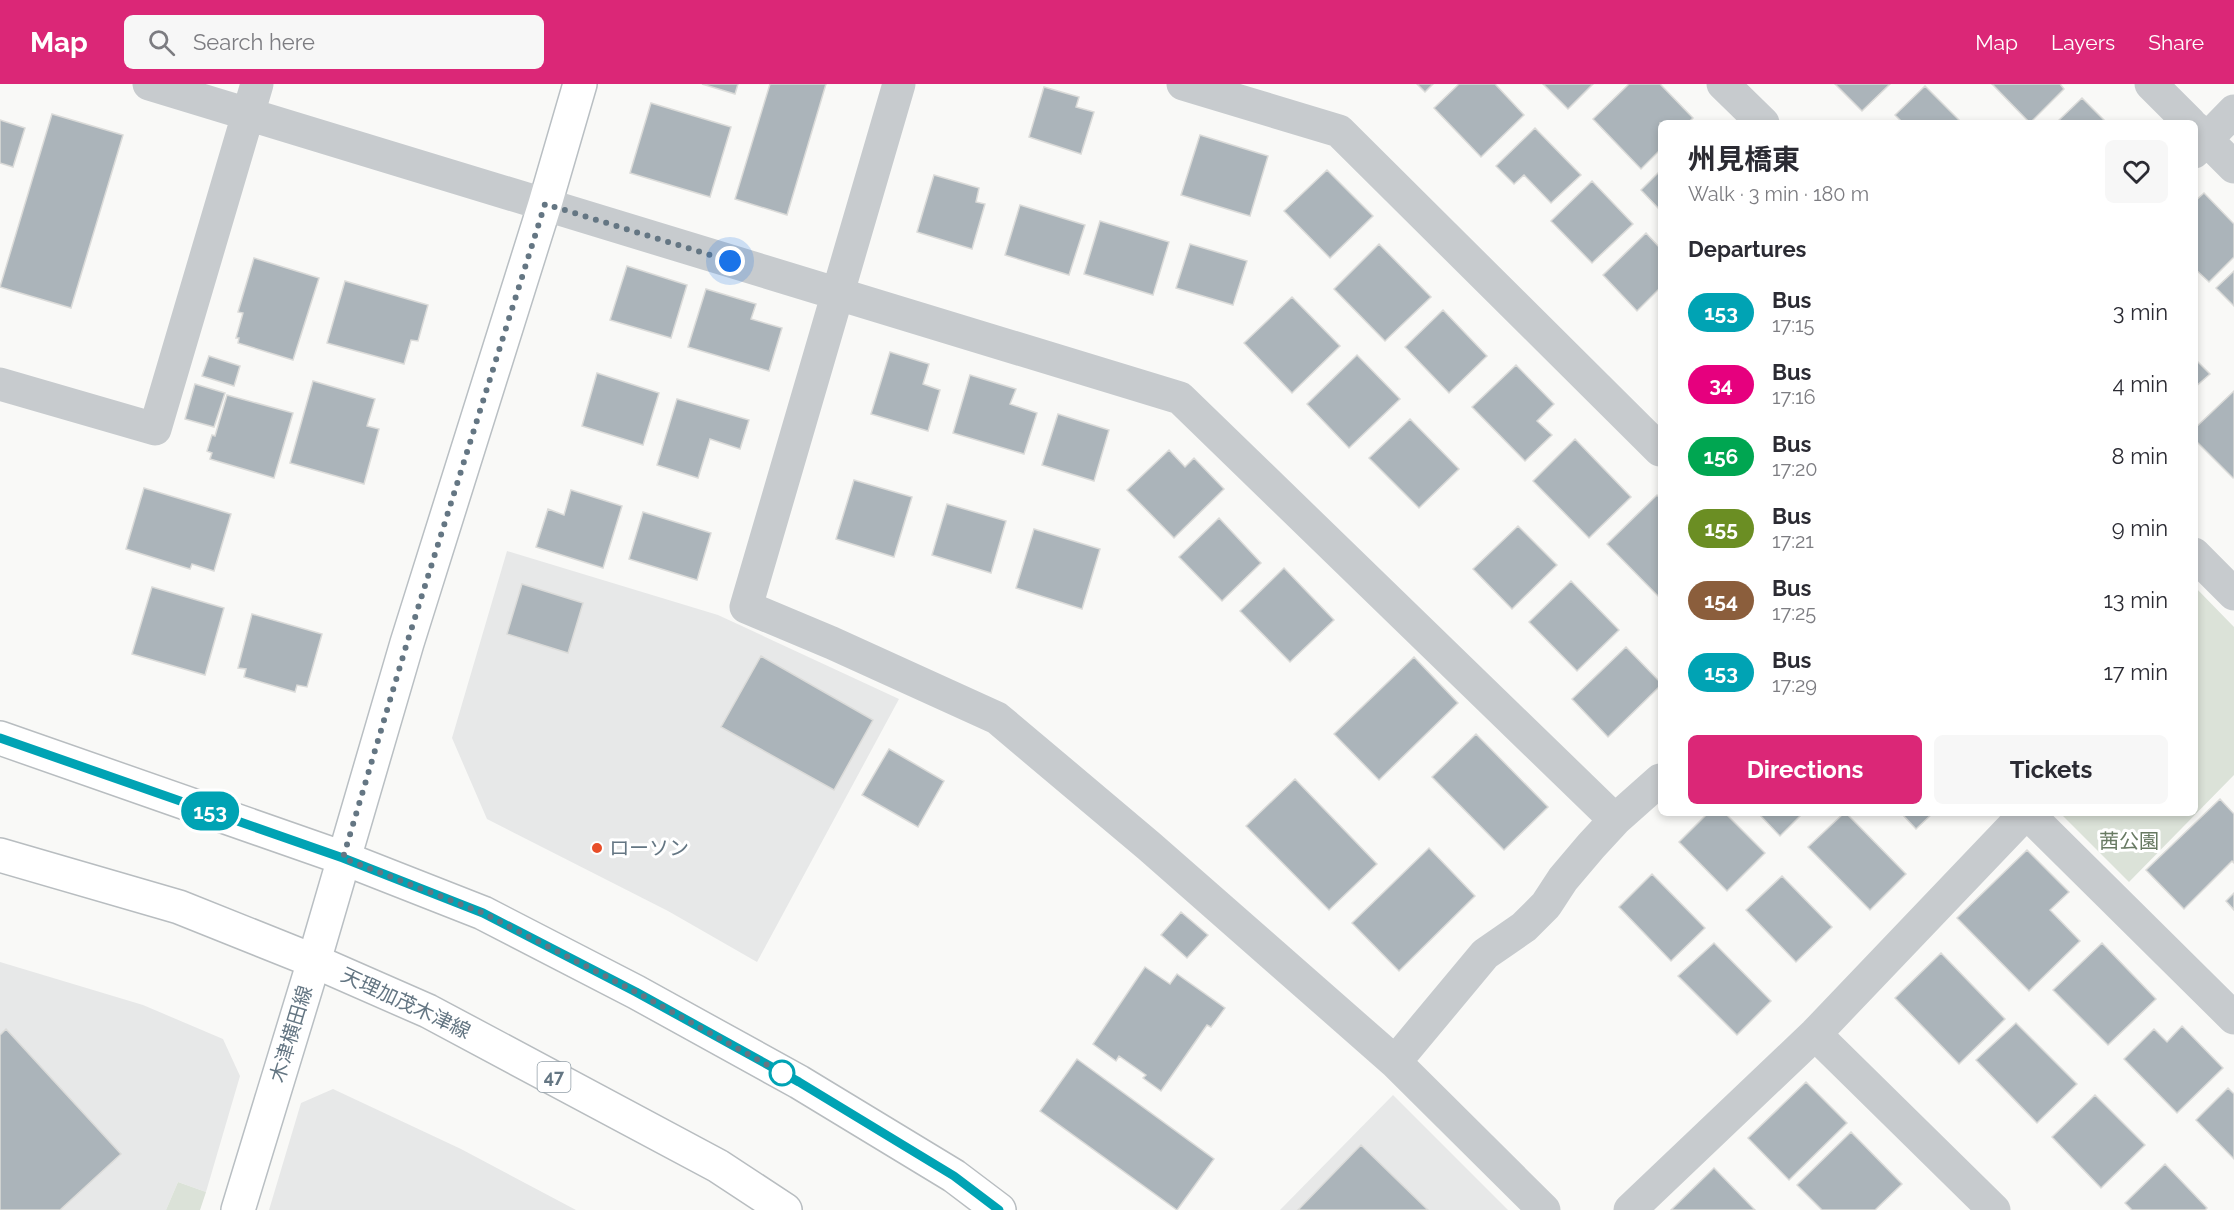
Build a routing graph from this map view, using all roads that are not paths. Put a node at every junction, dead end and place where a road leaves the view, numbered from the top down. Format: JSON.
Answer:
{"nodes":[{"id":1,"x":149,"y":84,"type":"edge"},
{"id":2,"x":580,"y":84,"type":"edge"},
{"id":3,"x":899,"y":84,"type":"edge"},
{"id":4,"x":1183,"y":84,"type":"edge"},
{"id":5,"x":1723,"y":84,"type":"edge"},
{"id":6,"x":2151,"y":84,"type":"edge"},
{"id":7,"x":253,"y":99,"type":"edge"},
{"id":8,"x":2234,"y":111,"type":"edge"},
{"id":9,"x":1759,"y":120,"type":"edge"},
{"id":10,"x":2183,"y":120,"type":"edge"},
{"id":11,"x":2198,"y":134,"type":"edge"},
{"id":12,"x":2198,"y":137,"type":"edge"},
{"id":13,"x":2234,"y":167,"type":"edge"},
{"id":14,"x":545,"y":204,"type":"junction"},
{"id":15,"x":838,"y":294,"type":"junction"},
{"id":16,"x":0,"y":384,"type":"edge"},
{"id":17,"x":1658,"y":448,"type":"edge"},
{"id":18,"x":2198,"y":558,"type":"edge"},
{"id":19,"x":2234,"y":594,"type":"edge"},
{"id":20,"x":0,"y":738,"type":"edge"},
{"id":21,"x":1658,"y":782,"type":"edge"},
{"id":22,"x":2024,"y":816,"type":"edge"},
{"id":23,"x":2030,"y":816,"type":"edge"},
{"id":24,"x":1615,"y":820,"type":"junction"},
{"id":25,"x":0,"y":855,"type":"edge"},
{"id":26,"x":343,"y":858,"type":"junction"},
{"id":27,"x":314,"y":961,"type":"junction"},
{"id":28,"x":2234,"y":1018,"type":"edge"},
{"id":29,"x":1815,"y":1034,"type":"junction"},
{"id":30,"x":1395,"y":1062,"type":"junction"},
{"id":31,"x":238,"y":1210,"type":"edge"},
{"id":32,"x":785,"y":1210,"type":"edge"},
{"id":33,"x":999,"y":1210,"type":"edge"},
{"id":34,"x":1544,"y":1210,"type":"edge"},
{"id":35,"x":1630,"y":1210,"type":"edge"},
{"id":36,"x":1994,"y":1210,"type":"edge"}],
"edges":[{"from":1,"to":7,"type":"street"},
{"from":2,"to":14,"type":"main road","name":"木津横田線"},
{"from":3,"to":15,"type":"street"},
{"from":4,"to":17,"type":"street"},
{"from":5,"to":9,"type":"street"},
{"from":6,"to":10,"type":"street"},
{"from":7,"to":14,"type":"street"},
{"from":7,"to":16,"type":"street"},
{"from":8,"to":11,"type":"street"},
{"from":12,"to":13,"type":"street"},
{"from":14,"to":15,"type":"street"},
{"from":14,"to":26,"type":"main road","name":"木津横田線"},
{"from":15,"to":24,"type":"street"},
{"from":15,"to":30,"type":"street"},
{"from":18,"to":19,"type":"street"},
{"from":20,"to":26,"type":"main road"},
{"from":21,"to":24,"type":"street"},
{"from":22,"to":29,"type":"street"},
{"from":23,"to":28,"type":"street"},
{"from":24,"to":30,"type":"street"},
{"from":25,"to":27,"type":"main road","name":"天理加茂木津線","number":"47"},
{"from":26,"to":27,"type":"main road","name":"木津横田線"},
{"from":26,"to":33,"type":"main road"},
{"from":27,"to":31,"type":"main road","name":"木津横田線"},
{"from":27,"to":32,"type":"main road","name":"天理加茂木津線","number":"47"},
{"from":29,"to":35,"type":"street"},
{"from":29,"to":36,"type":"street"},
{"from":30,"to":34,"type":"street"}]}
